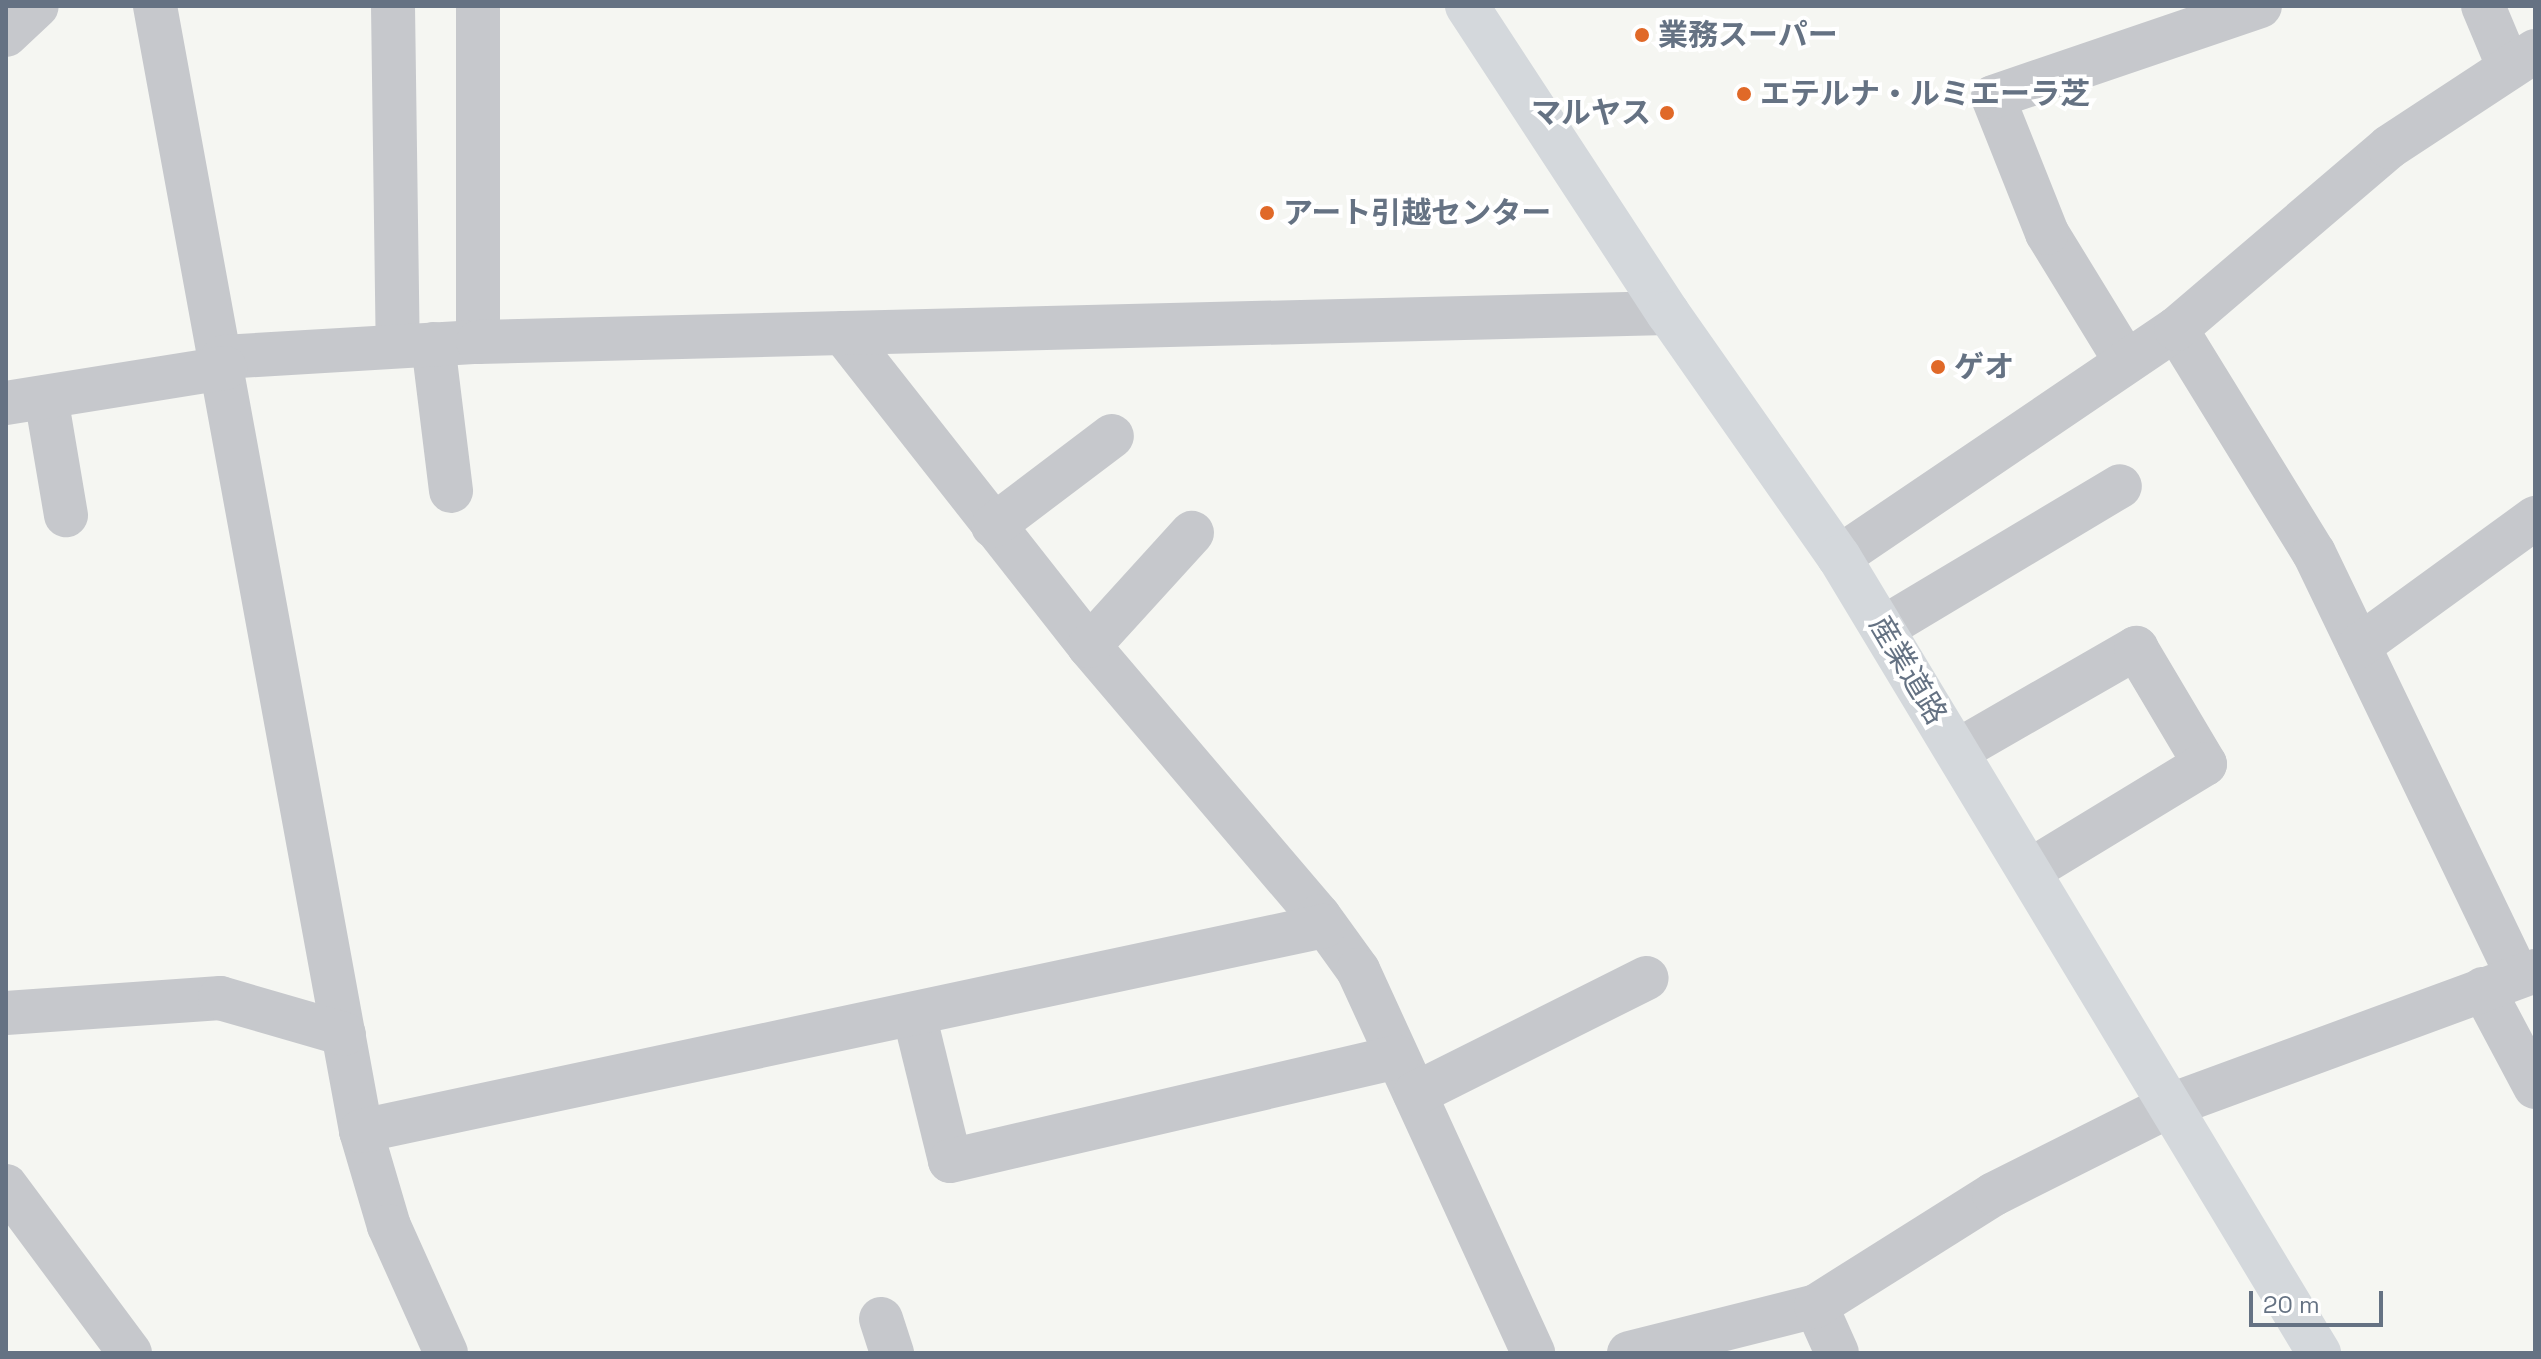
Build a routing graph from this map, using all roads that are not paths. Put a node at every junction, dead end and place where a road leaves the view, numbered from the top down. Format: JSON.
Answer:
{"nodes":[{"id":1,"x":37,"y":6,"type":"edge"},
{"id":2,"x":155,"y":6,"type":"edge"},
{"id":3,"x":393,"y":6,"type":"edge"},
{"id":4,"x":478,"y":6,"type":"edge"},
{"id":5,"x":1467,"y":6,"type":"edge"},
{"id":6,"x":2260,"y":6,"type":"edge"},
{"id":7,"x":2483,"y":6,"type":"edge"},
{"id":8,"x":6,"y":35,"type":"edge"},
{"id":9,"x":2522,"y":59,"type":"edge"},
{"id":10,"x":1668,"y":313,"type":"junction"},
{"id":11,"x":2176,"y":329,"type":"junction"},
{"id":12,"x":843,"y":333,"type":"junction"},
{"id":13,"x":478,"y":342,"type":"junction"},
{"id":14,"x":416,"y":345,"type":"junction"},
{"id":15,"x":224,"y":362,"type":"junction"},
{"id":16,"x":2126,"y":362,"type":"junction"},
{"id":17,"x":26,"y":400,"type":"edge"},
{"id":18,"x":1112,"y":436,"type":"dead end"},
{"id":19,"x":2120,"y":486,"type":"dead end"},
{"id":20,"x":451,"y":491,"type":"dead end"},
{"id":21,"x":66,"y":515,"type":"dead end"},
{"id":22,"x":2535,"y":518,"type":"edge"},
{"id":23,"x":993,"y":526,"type":"junction"},
{"id":24,"x":1192,"y":533,"type":"dead end"},
{"id":25,"x":1839,"y":557,"type":"junction"},
{"id":26,"x":1883,"y":628,"type":"junction"},
{"id":27,"x":1089,"y":646,"type":"junction"},
{"id":28,"x":2359,"y":646,"type":"junction"},
{"id":29,"x":1957,"y":751,"type":"junction"},
{"id":30,"x":2029,"y":871,"type":"junction"},
{"id":31,"x":1324,"y":926,"type":"junction"},
{"id":32,"x":1647,"y":978,"type":"dead end"},
{"id":33,"x":2512,"y":979,"type":"edge"},
{"id":34,"x":6,"y":1013,"type":"edge"},
{"id":35,"x":914,"y":1014,"type":"junction"},
{"id":36,"x":344,"y":1034,"type":"junction"},
{"id":37,"x":1406,"y":1076,"type":"junction"},
{"id":38,"x":2535,"y":1087,"type":"edge"},
{"id":39,"x":2171,"y":1105,"type":"junction"},
{"id":40,"x":361,"y":1131,"type":"junction"},
{"id":41,"x":6,"y":1186,"type":"edge"},
{"id":42,"x":1816,"y":1306,"type":"junction"},
{"id":43,"x":130,"y":1353,"type":"edge"},
{"id":44,"x":446,"y":1353,"type":"edge"},
{"id":45,"x":1533,"y":1353,"type":"edge"},
{"id":46,"x":1629,"y":1353,"type":"edge"},
{"id":47,"x":1837,"y":1353,"type":"edge"},
{"id":48,"x":2319,"y":1353,"type":"edge"}],
"edges":[{"from":1,"to":8,"type":"street"},
{"from":2,"to":15,"type":"street"},
{"from":3,"to":14,"type":"street"},
{"from":4,"to":13,"type":"street"},
{"from":5,"to":10,"type":"main road","name":"産業道路"},
{"from":6,"to":16,"type":"street"},
{"from":7,"to":9,"type":"street"},
{"from":9,"to":11,"type":"street"},
{"from":10,"to":12,"type":"street"},
{"from":10,"to":25,"type":"main road","name":"産業道路"},
{"from":11,"to":16,"type":"street"},
{"from":11,"to":28,"type":"street"},
{"from":12,"to":13,"type":"street"},
{"from":12,"to":23,"type":"street"},
{"from":13,"to":14,"type":"street"},
{"from":14,"to":15,"type":"street"},
{"from":14,"to":20,"type":"street"},
{"from":15,"to":17,"type":"street"},
{"from":15,"to":36,"type":"street"},
{"from":16,"to":25,"type":"street"},
{"from":17,"to":21,"type":"street"},
{"from":18,"to":23,"type":"street"},
{"from":19,"to":26,"type":"street"},
{"from":22,"to":28,"type":"street"},
{"from":23,"to":27,"type":"street"},
{"from":24,"to":27,"type":"street"},
{"from":25,"to":26,"type":"main road","name":"産業道路"},
{"from":26,"to":29,"type":"main road","name":"産業道路"},
{"from":27,"to":31,"type":"street"},
{"from":28,"to":33,"type":"street"},
{"from":29,"to":30,"type":"main road","name":"産業道路"},
{"from":29,"to":30,"type":"street"},
{"from":30,"to":39,"type":"main road","name":"産業道路"},
{"from":31,"to":35,"type":"street"},
{"from":31,"to":37,"type":"street"},
{"from":32,"to":37,"type":"street"},
{"from":33,"to":38,"type":"street"},
{"from":33,"to":39,"type":"street"},
{"from":34,"to":36,"type":"street"},
{"from":35,"to":37,"type":"street"},
{"from":35,"to":40,"type":"street"},
{"from":36,"to":40,"type":"street"},
{"from":37,"to":45,"type":"street"},
{"from":39,"to":42,"type":"street"},
{"from":39,"to":48,"type":"main road","name":"産業道路"},
{"from":40,"to":44,"type":"street"},
{"from":41,"to":43,"type":"street"},
{"from":42,"to":46,"type":"street"},
{"from":42,"to":47,"type":"street"}]}
